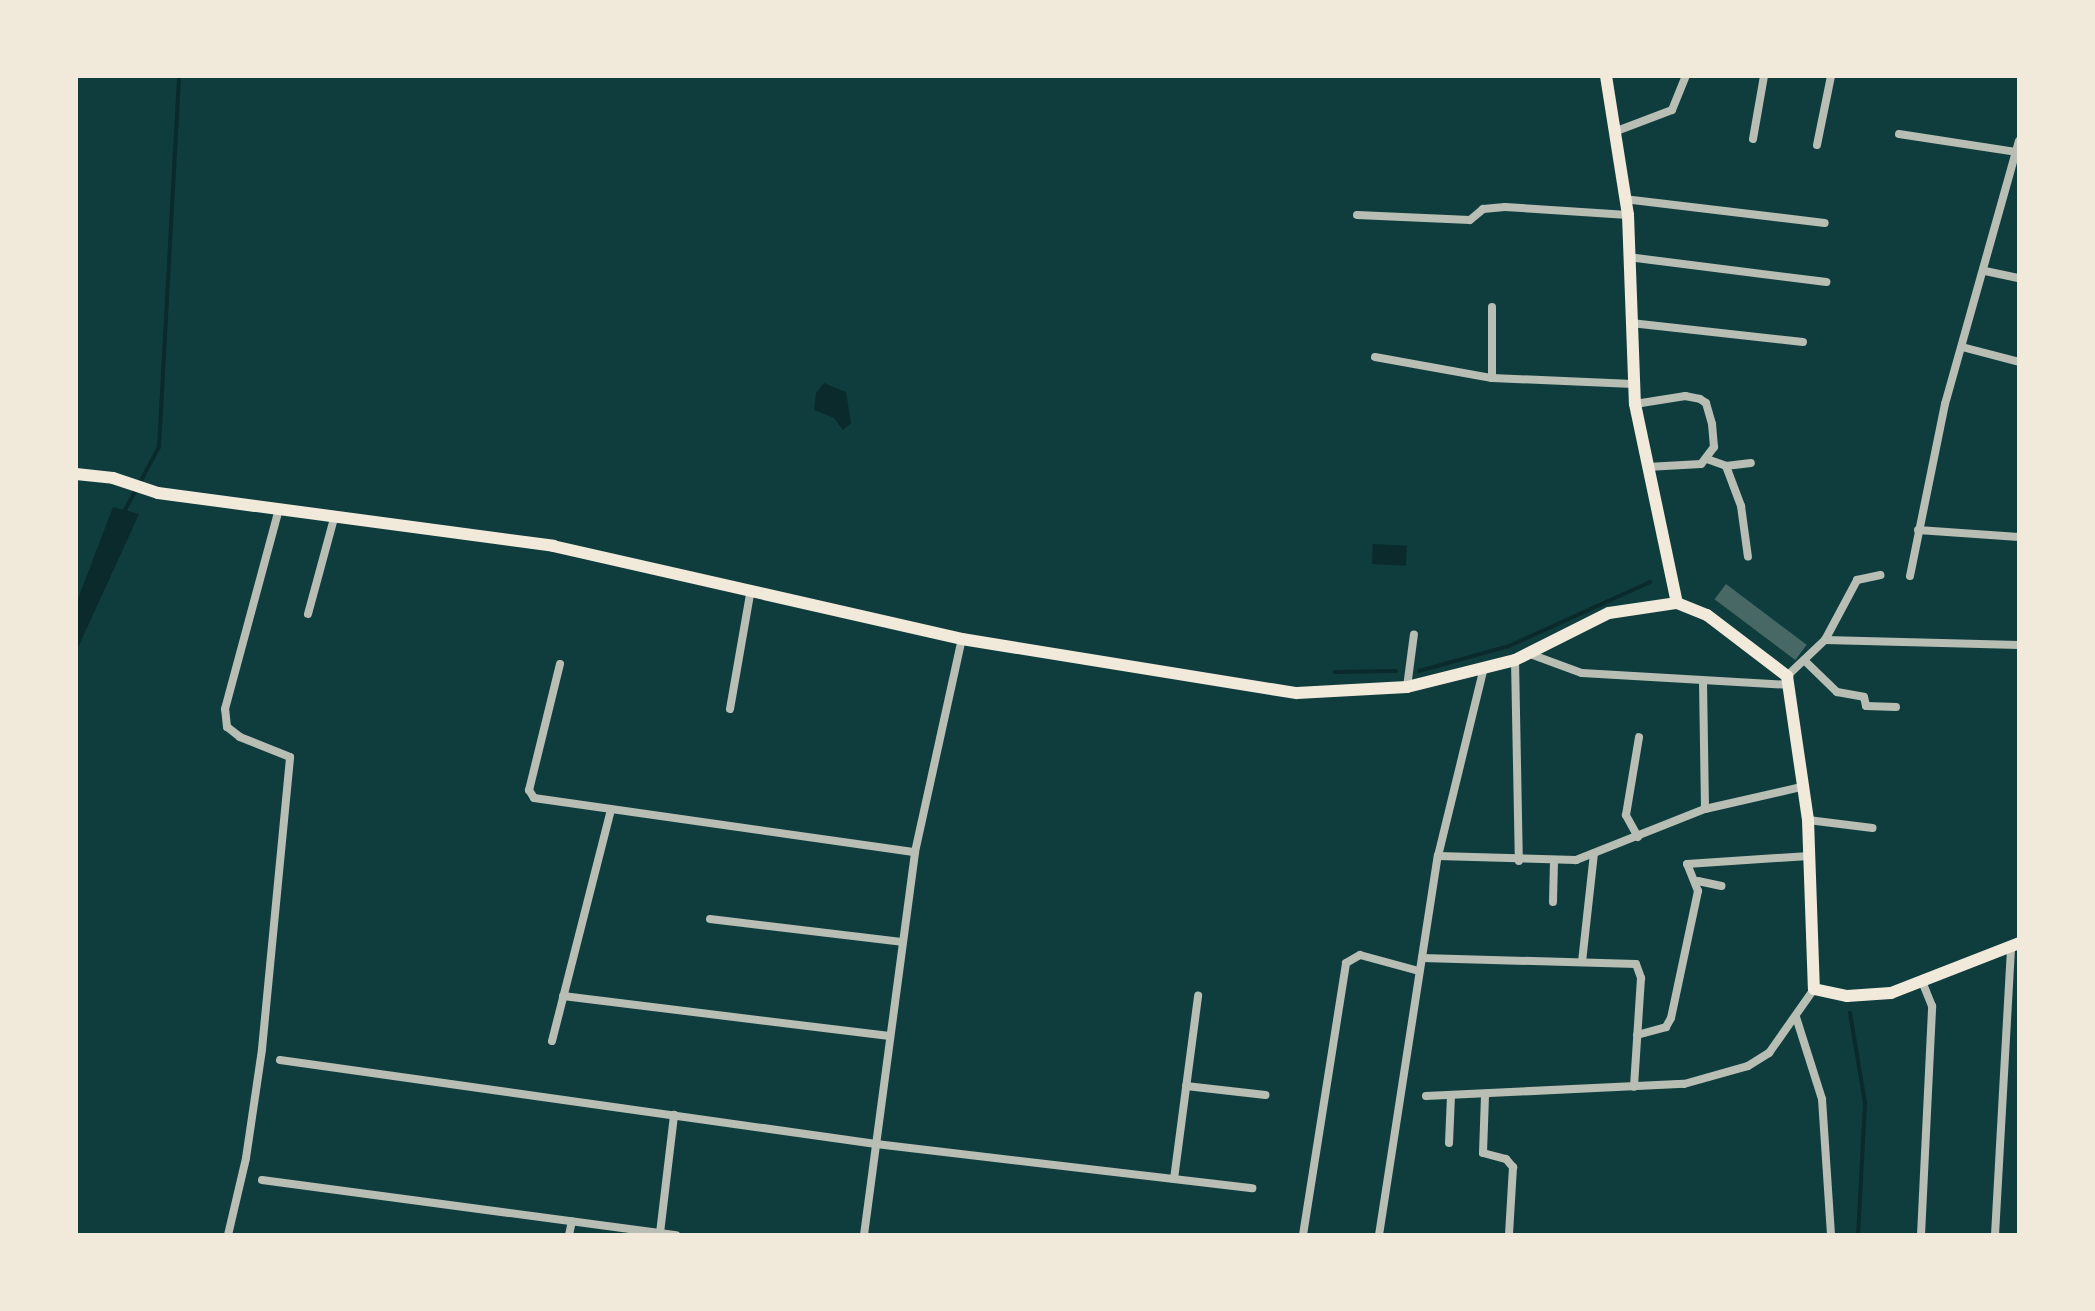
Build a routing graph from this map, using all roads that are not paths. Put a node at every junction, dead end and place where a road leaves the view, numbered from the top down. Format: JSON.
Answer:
{"nodes":[{"id":1,"x":1606,"y":76,"type":"edge"},
{"id":2,"x":1686,"y":76,"type":"edge"},
{"id":3,"x":1764,"y":76,"type":"edge"},
{"id":4,"x":1831,"y":76,"type":"edge"},
{"id":5,"x":1614,"y":132,"type":"junction"},
{"id":6,"x":1899,"y":134,"type":"dead end"},
{"id":7,"x":1753,"y":139,"type":"dead end"},
{"id":8,"x":2019,"y":141,"type":"edge"},
{"id":9,"x":1817,"y":145,"type":"dead end"},
{"id":10,"x":2016,"y":152,"type":"junction"},
{"id":11,"x":1623,"y":199,"type":"junction"},
{"id":12,"x":1357,"y":215,"type":"dead end"},
{"id":13,"x":1628,"y":215,"type":"junction"},
{"id":14,"x":1825,"y":223,"type":"dead end"},
{"id":15,"x":1628,"y":256,"type":"junction"},
{"id":16,"x":1985,"y":271,"type":"junction"},
{"id":17,"x":2019,"y":278,"type":"edge"},
{"id":18,"x":1826,"y":282,"type":"dead end"},
{"id":19,"x":1492,"y":307,"type":"dead end"},
{"id":20,"x":1630,"y":323,"type":"junction"},
{"id":21,"x":1803,"y":342,"type":"dead end"},
{"id":22,"x":1962,"y":347,"type":"junction"},
{"id":23,"x":1375,"y":357,"type":"dead end"},
{"id":24,"x":2019,"y":362,"type":"edge"},
{"id":25,"x":1492,"y":378,"type":"junction"},
{"id":26,"x":1633,"y":384,"type":"junction"},
{"id":27,"x":1635,"y":404,"type":"junction"},
{"id":28,"x":1707,"y":459,"type":"junction"},
{"id":29,"x":1751,"y":463,"type":"dead end"},
{"id":30,"x":1726,"y":466,"type":"junction"},
{"id":31,"x":1645,"y":467,"type":"junction"},
{"id":32,"x":76,"y":474,"type":"edge"},
{"id":33,"x":279,"y":509,"type":"junction"},
{"id":34,"x":334,"y":518,"type":"junction"},
{"id":35,"x":1918,"y":530,"type":"junction"},
{"id":36,"x":2019,"y":537,"type":"edge"},
{"id":37,"x":1748,"y":557,"type":"dead end"},
{"id":38,"x":1880,"y":575,"type":"dead end"},
{"id":39,"x":1910,"y":576,"type":"dead end"},
{"id":40,"x":750,"y":594,"type":"junction"},
{"id":41,"x":1677,"y":603,"type":"junction"},
{"id":42,"x":308,"y":614,"type":"dead end"},
{"id":43,"x":1414,"y":634,"type":"dead end"},
{"id":44,"x":962,"y":639,"type":"junction"},
{"id":45,"x":1825,"y":640,"type":"junction"},
{"id":46,"x":2019,"y":645,"type":"edge"},
{"id":47,"x":1530,"y":654,"type":"junction"},
{"id":48,"x":1515,"y":660,"type":"junction"},
{"id":49,"x":1804,"y":660,"type":"junction"},
{"id":50,"x":560,"y":664,"type":"dead end"},
{"id":51,"x":1484,"y":667,"type":"junction"},
{"id":52,"x":1788,"y":680,"type":"junction"},
{"id":53,"x":1703,"y":681,"type":"junction"},
{"id":54,"x":1407,"y":687,"type":"junction"},
{"id":55,"x":1896,"y":707,"type":"dead end"},
{"id":56,"x":730,"y":709,"type":"dead end"},
{"id":57,"x":1639,"y":737,"type":"dead end"},
{"id":58,"x":1801,"y":787,"type":"junction"},
{"id":59,"x":611,"y":809,"type":"junction"},
{"id":60,"x":1705,"y":809,"type":"junction"},
{"id":61,"x":1808,"y":820,"type":"junction"},
{"id":62,"x":1873,"y":828,"type":"dead end"},
{"id":63,"x":1638,"y":837,"type":"junction"},
{"id":64,"x":915,"y":852,"type":"junction"},
{"id":65,"x":1594,"y":854,"type":"junction"},
{"id":66,"x":1438,"y":856,"type":"junction"},
{"id":67,"x":1809,"y":856,"type":"junction"},
{"id":68,"x":1519,"y":861,"type":"junction"},
{"id":69,"x":1554,"y":861,"type":"junction"},
{"id":70,"x":1698,"y":881,"type":"junction"},
{"id":71,"x":1721,"y":886,"type":"dead end"},
{"id":72,"x":1553,"y":902,"type":"dead end"},
{"id":73,"x":710,"y":919,"type":"dead end"},
{"id":74,"x":902,"y":942,"type":"junction"},
{"id":75,"x":2015,"y":945,"type":"edge"},
{"id":76,"x":1422,"y":958,"type":"junction"},
{"id":77,"x":1582,"y":962,"type":"junction"},
{"id":78,"x":1419,"y":971,"type":"junction"},
{"id":79,"x":1923,"y":984,"type":"junction"},
{"id":80,"x":1814,"y":989,"type":"junction"},
{"id":81,"x":563,"y":996,"type":"junction"},
{"id":82,"x":1198,"y":996,"type":"dead end"},
{"id":83,"x":1796,"y":1017,"type":"junction"},
{"id":84,"x":1637,"y":1035,"type":"junction"},
{"id":85,"x":890,"y":1036,"type":"junction"},
{"id":86,"x":552,"y":1041,"type":"dead end"},
{"id":87,"x":280,"y":1060,"type":"dead end"},
{"id":88,"x":1186,"y":1086,"type":"junction"},
{"id":89,"x":1634,"y":1087,"type":"junction"},
{"id":90,"x":1265,"y":1095,"type":"dead end"},
{"id":91,"x":1426,"y":1096,"type":"dead end"},
{"id":92,"x":1451,"y":1096,"type":"junction"},
{"id":93,"x":1485,"y":1096,"type":"junction"},
{"id":94,"x":674,"y":1115,"type":"junction"},
{"id":95,"x":1449,"y":1143,"type":"dead end"},
{"id":96,"x":876,"y":1144,"type":"junction"},
{"id":97,"x":1174,"y":1179,"type":"junction"},
{"id":98,"x":262,"y":1180,"type":"dead end"},
{"id":99,"x":1252,"y":1188,"type":"dead end"},
{"id":100,"x":572,"y":1221,"type":"junction"},
{"id":101,"x":660,"y":1233,"type":"junction"},
{"id":102,"x":228,"y":1235,"type":"edge"},
{"id":103,"x":569,"y":1235,"type":"edge"},
{"id":104,"x":675,"y":1235,"type":"edge"},
{"id":105,"x":864,"y":1235,"type":"edge"},
{"id":106,"x":1303,"y":1235,"type":"edge"},
{"id":107,"x":1379,"y":1235,"type":"edge"},
{"id":108,"x":1509,"y":1235,"type":"edge"},
{"id":109,"x":1831,"y":1235,"type":"edge"},
{"id":110,"x":1921,"y":1235,"type":"edge"},
{"id":111,"x":1995,"y":1235,"type":"edge"}],
"edges":[{"from":1,"to":5,"type":"main road"},
{"from":2,"to":5,"type":"street"},
{"from":3,"to":7,"type":"street"},
{"from":4,"to":9,"type":"street"},
{"from":5,"to":11,"type":"main road"},
{"from":6,"to":10,"type":"street"},
{"from":8,"to":10,"type":"street"},
{"from":10,"to":16,"type":"street"},
{"from":11,"to":13,"type":"main road"},
{"from":11,"to":14,"type":"street"},
{"from":12,"to":13,"type":"street"},
{"from":13,"to":15,"type":"main road"},
{"from":15,"to":18,"type":"street"},
{"from":15,"to":20,"type":"main road"},
{"from":16,"to":17,"type":"street"},
{"from":16,"to":22,"type":"street"},
{"from":19,"to":25,"type":"street"},
{"from":20,"to":21,"type":"street"},
{"from":20,"to":26,"type":"main road"},
{"from":22,"to":24,"type":"street"},
{"from":22,"to":35,"type":"street"},
{"from":23,"to":25,"type":"street"},
{"from":25,"to":26,"type":"street"},
{"from":26,"to":27,"type":"main road"},
{"from":27,"to":28,"type":"street"},
{"from":27,"to":31,"type":"main road"},
{"from":28,"to":30,"type":"street"},
{"from":28,"to":31,"type":"street"},
{"from":29,"to":30,"type":"street"},
{"from":30,"to":37,"type":"street"},
{"from":31,"to":41,"type":"main road"},
{"from":32,"to":33,"type":"main road"},
{"from":33,"to":34,"type":"main road"},
{"from":33,"to":102,"type":"street"},
{"from":34,"to":40,"type":"main road"},
{"from":34,"to":42,"type":"street"},
{"from":35,"to":36,"type":"street"},
{"from":35,"to":39,"type":"street"},
{"from":38,"to":45,"type":"street"},
{"from":40,"to":44,"type":"main road"},
{"from":40,"to":56,"type":"street"},
{"from":41,"to":47,"type":"main road"},
{"from":41,"to":52,"type":"main road"},
{"from":43,"to":54,"type":"street"},
{"from":44,"to":54,"type":"main road"},
{"from":44,"to":64,"type":"street"},
{"from":45,"to":46,"type":"street"},
{"from":45,"to":49,"type":"street"},
{"from":47,"to":48,"type":"main road"},
{"from":47,"to":53,"type":"street"},
{"from":48,"to":51,"type":"main road"},
{"from":48,"to":68,"type":"street"},
{"from":49,"to":52,"type":"street"},
{"from":49,"to":55,"type":"street"},
{"from":50,"to":59,"type":"street"},
{"from":51,"to":54,"type":"main road"},
{"from":51,"to":66,"type":"street"},
{"from":52,"to":53,"type":"street"},
{"from":52,"to":58,"type":"main road"},
{"from":53,"to":60,"type":"street"},
{"from":57,"to":63,"type":"street"},
{"from":58,"to":60,"type":"street"},
{"from":58,"to":61,"type":"main road"},
{"from":59,"to":64,"type":"street"},
{"from":59,"to":81,"type":"street"},
{"from":60,"to":63,"type":"street"},
{"from":61,"to":62,"type":"street"},
{"from":61,"to":67,"type":"main road"},
{"from":63,"to":65,"type":"street"},
{"from":64,"to":74,"type":"street"},
{"from":65,"to":69,"type":"street"},
{"from":65,"to":77,"type":"street"},
{"from":66,"to":68,"type":"street"},
{"from":66,"to":76,"type":"street"},
{"from":67,"to":70,"type":"street"},
{"from":67,"to":80,"type":"main road"},
{"from":68,"to":69,"type":"street"},
{"from":69,"to":72,"type":"street"},
{"from":70,"to":71,"type":"street"},
{"from":70,"to":84,"type":"street"},
{"from":73,"to":74,"type":"street"},
{"from":74,"to":85,"type":"street"},
{"from":75,"to":79,"type":"main road"},
{"from":75,"to":111,"type":"street"},
{"from":76,"to":77,"type":"street"},
{"from":76,"to":78,"type":"street"},
{"from":77,"to":84,"type":"street"},
{"from":78,"to":106,"type":"street"},
{"from":78,"to":107,"type":"street"},
{"from":79,"to":80,"type":"main road"},
{"from":79,"to":110,"type":"street"},
{"from":80,"to":83,"type":"street"},
{"from":81,"to":85,"type":"street"},
{"from":81,"to":86,"type":"street"},
{"from":82,"to":88,"type":"street"},
{"from":83,"to":89,"type":"street"},
{"from":83,"to":109,"type":"street"},
{"from":84,"to":89,"type":"street"},
{"from":85,"to":96,"type":"street"},
{"from":87,"to":94,"type":"street"},
{"from":88,"to":90,"type":"street"},
{"from":88,"to":97,"type":"street"},
{"from":89,"to":93,"type":"street"},
{"from":91,"to":92,"type":"street"},
{"from":92,"to":93,"type":"street"},
{"from":92,"to":95,"type":"street"},
{"from":93,"to":108,"type":"street"},
{"from":94,"to":96,"type":"street"},
{"from":94,"to":101,"type":"street"},
{"from":96,"to":97,"type":"street"},
{"from":96,"to":105,"type":"street"},
{"from":97,"to":99,"type":"street"},
{"from":98,"to":100,"type":"street"},
{"from":100,"to":101,"type":"street"},
{"from":100,"to":103,"type":"street"},
{"from":101,"to":104,"type":"street"}]}
